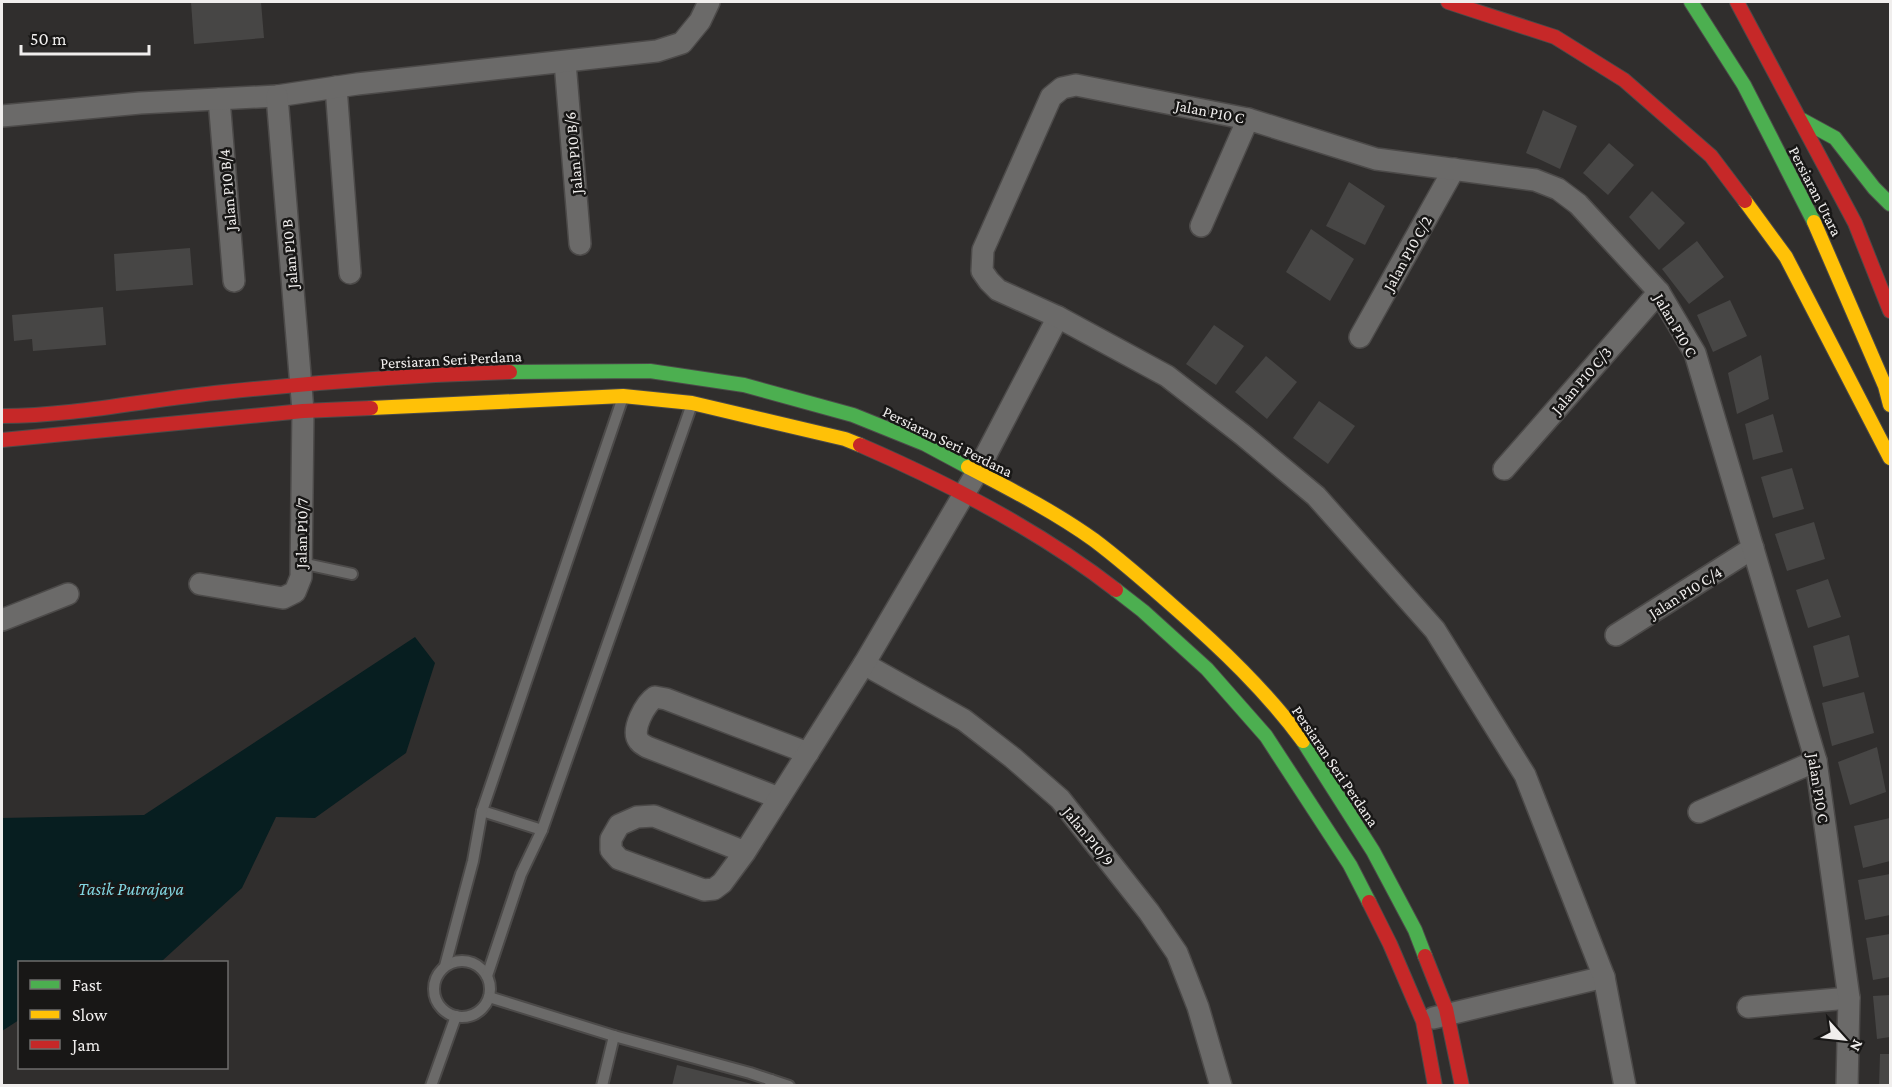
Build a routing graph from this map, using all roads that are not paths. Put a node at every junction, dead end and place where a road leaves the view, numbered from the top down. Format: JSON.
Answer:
{"nodes":[{"id":1,"x":709,"y":2,"type":"edge"},
{"id":2,"x":1448,"y":2,"type":"edge"},
{"id":3,"x":1691,"y":2,"type":"edge"},
{"id":4,"x":1737,"y":2,"type":"edge"},
{"id":5,"x":565,"y":62,"type":"junction"},
{"id":6,"x":336,"y":87,"type":"junction"},
{"id":7,"x":277,"y":96,"type":"junction"},
{"id":8,"x":219,"y":99,"type":"junction"},
{"id":9,"x":2,"y":116,"type":"edge"},
{"id":10,"x":1248,"y":118,"type":"junction"},
{"id":11,"x":1801,"y":120,"type":"junction"},
{"id":12,"x":1454,"y":169,"type":"junction"},
{"id":13,"x":1890,"y":204,"type":"edge"},
{"id":14,"x":1202,"y":226,"type":"dead end"},
{"id":15,"x":580,"y":244,"type":"dead end"},
{"id":16,"x":350,"y":273,"type":"dead end"},
{"id":17,"x":234,"y":281,"type":"dead end"},
{"id":18,"x":1659,"y":292,"type":"junction"},
{"id":19,"x":1890,"y":311,"type":"edge"},
{"id":20,"x":1058,"y":317,"type":"junction"},
{"id":21,"x":1360,"y":337,"type":"dead end"},
{"id":22,"x":628,"y":383,"type":"junction"},
{"id":23,"x":301,"y":386,"type":"junction"},
{"id":24,"x":696,"y":391,"type":"junction"},
{"id":25,"x":1890,"y":405,"type":"edge"},
{"id":26,"x":303,"y":411,"type":"junction"},
{"id":27,"x":2,"y":416,"type":"edge"},
{"id":28,"x":2,"y":440,"type":"edge"},
{"id":29,"x":1890,"y":458,"type":"edge"},
{"id":30,"x":1504,"y":469,"type":"dead end"},
{"id":31,"x":977,"y":472,"type":"junction"},
{"id":32,"x":964,"y":494,"type":"junction"},
{"id":33,"x":1754,"y":548,"type":"junction"},
{"id":34,"x":301,"y":563,"type":"junction"},
{"id":35,"x":352,"y":574,"type":"dead end"},
{"id":36,"x":200,"y":584,"type":"dead end"},
{"id":37,"x":68,"y":594,"type":"dead end"},
{"id":38,"x":2,"y":620,"type":"edge"},
{"id":39,"x":1616,"y":635,"type":"dead end"},
{"id":40,"x":864,"y":664,"type":"junction"},
{"id":41,"x":808,"y":753,"type":"junction"},
{"id":42,"x":1816,"y":761,"type":"junction"},
{"id":43,"x":779,"y":798,"type":"junction"},
{"id":44,"x":482,"y":811,"type":"junction"},
{"id":45,"x":1700,"y":812,"type":"dead end"},
{"id":46,"x":542,"y":830,"type":"junction"},
{"id":47,"x":745,"y":852,"type":"junction"},
{"id":48,"x":445,"y":966,"type":"junction"},
{"id":49,"x":487,"y":976,"type":"junction"},
{"id":50,"x":1604,"y":977,"type":"junction"},
{"id":51,"x":489,"y":997,"type":"junction"},
{"id":52,"x":1849,"y":998,"type":"junction"},
{"id":53,"x":1749,"y":1007,"type":"dead end"},
{"id":54,"x":1448,"y":1014,"type":"junction"},
{"id":55,"x":456,"y":1016,"type":"junction"},
{"id":56,"x":1423,"y":1021,"type":"junction"},
{"id":57,"x":614,"y":1036,"type":"junction"},
{"id":58,"x":770,"y":1083,"type":"edge"},
{"id":59,"x":431,"y":1086,"type":"edge"},
{"id":60,"x":602,"y":1086,"type":"edge"},
{"id":61,"x":789,"y":1086,"type":"edge"},
{"id":62,"x":1221,"y":1086,"type":"edge"},
{"id":63,"x":1435,"y":1086,"type":"edge"},
{"id":64,"x":1462,"y":1086,"type":"edge"},
{"id":65,"x":1624,"y":1086,"type":"edge"},
{"id":66,"x":1847,"y":1086,"type":"edge"}],
"edges":[{"from":1,"to":5,"type":"street"},
{"from":2,"to":29,"type":"street"},
{"from":3,"to":25,"type":"street","name":"Persiaran Utara"},
{"from":4,"to":11,"type":"street","name":"Persiaran Utara"},
{"from":5,"to":6,"type":"street"},
{"from":5,"to":15,"type":"street","name":"Jalan P10 B/6"},
{"from":6,"to":7,"type":"street"},
{"from":6,"to":16,"type":"street"},
{"from":7,"to":8,"type":"street"},
{"from":7,"to":23,"type":"street","name":"Jalan P10 B"},
{"from":8,"to":9,"type":"street"},
{"from":8,"to":17,"type":"street","name":"Jalan P10 B/4"},
{"from":10,"to":12,"type":"street","name":"Jalan P10 C"},
{"from":10,"to":14,"type":"street"},
{"from":10,"to":20,"type":"street","name":"Jalan P10 C"},
{"from":11,"to":13,"type":"street"},
{"from":11,"to":19,"type":"street","name":"Persiaran Utara"},
{"from":12,"to":18,"type":"street","name":"Jalan P10 C"},
{"from":12,"to":21,"type":"street","name":"Jalan P10 C/2"},
{"from":18,"to":30,"type":"street","name":"Jalan P10 C/3"},
{"from":18,"to":33,"type":"street","name":"Jalan P10 C"},
{"from":20,"to":31,"type":"street"},
{"from":20,"to":50,"type":"street","name":"Jalan P10 C"},
{"from":22,"to":23,"type":"street","name":"Persiaran Seri Perdana"},
{"from":22,"to":24,"type":"street","name":"Persiaran Seri Perdana"},
{"from":22,"to":24,"type":"street","name":"Persiaran Seri Perdana"},
{"from":22,"to":26,"type":"street","name":"Persiaran Seri Perdana"},
{"from":22,"to":44,"type":"lane"},
{"from":23,"to":26,"type":"street","name":"Jalan P10 B"},
{"from":23,"to":27,"type":"street","name":"Persiaran Seri Perdana"},
{"from":24,"to":31,"type":"street","name":"Persiaran Seri Perdana"},
{"from":24,"to":32,"type":"street","name":"Persiaran Seri Perdana"},
{"from":24,"to":46,"type":"lane"},
{"from":26,"to":28,"type":"street","name":"Persiaran Seri Perdana"},
{"from":26,"to":34,"type":"street","name":"Jalan P10/7"},
{"from":31,"to":32,"type":"street"},
{"from":31,"to":54,"type":"street","name":"Persiaran Seri Perdana"},
{"from":32,"to":40,"type":"street"},
{"from":32,"to":56,"type":"street","name":"Persiaran Seri Perdana"},
{"from":33,"to":39,"type":"street","name":"Jalan P10 C/4"},
{"from":33,"to":42,"type":"street","name":"Jalan P10 C"},
{"from":34,"to":35,"type":"lane"},
{"from":34,"to":36,"type":"street","name":"Jalan P10/7"},
{"from":37,"to":38,"type":"street"},
{"from":40,"to":41,"type":"street"},
{"from":40,"to":62,"type":"street","name":"Jalan P10/9"},
{"from":41,"to":43,"type":"street"},
{"from":41,"to":43,"type":"street"},
{"from":42,"to":45,"type":"street"},
{"from":42,"to":52,"type":"street","name":"Jalan P10 C"},
{"from":43,"to":47,"type":"street"},
{"from":44,"to":46,"type":"lane"},
{"from":44,"to":48,"type":"lane"},
{"from":46,"to":49,"type":"lane"},
{"from":47,"to":47,"type":"street"},
{"from":48,"to":49,"type":"lane"},
{"from":48,"to":55,"type":"lane"},
{"from":49,"to":51,"type":"lane"},
{"from":50,"to":54,"type":"street"},
{"from":50,"to":65,"type":"street","name":"Jalan P10 C"},
{"from":51,"to":55,"type":"lane"},
{"from":51,"to":57,"type":"lane"},
{"from":52,"to":53,"type":"street"},
{"from":52,"to":66,"type":"street","name":"Jalan P10 C"},
{"from":54,"to":56,"type":"street"},
{"from":54,"to":64,"type":"street","name":"Persiaran Seri Perdana"},
{"from":55,"to":59,"type":"lane"},
{"from":56,"to":63,"type":"street","name":"Persiaran Seri Perdana"},
{"from":57,"to":58,"type":"lane"},
{"from":57,"to":60,"type":"lane"},
{"from":58,"to":61,"type":"lane"}]}
